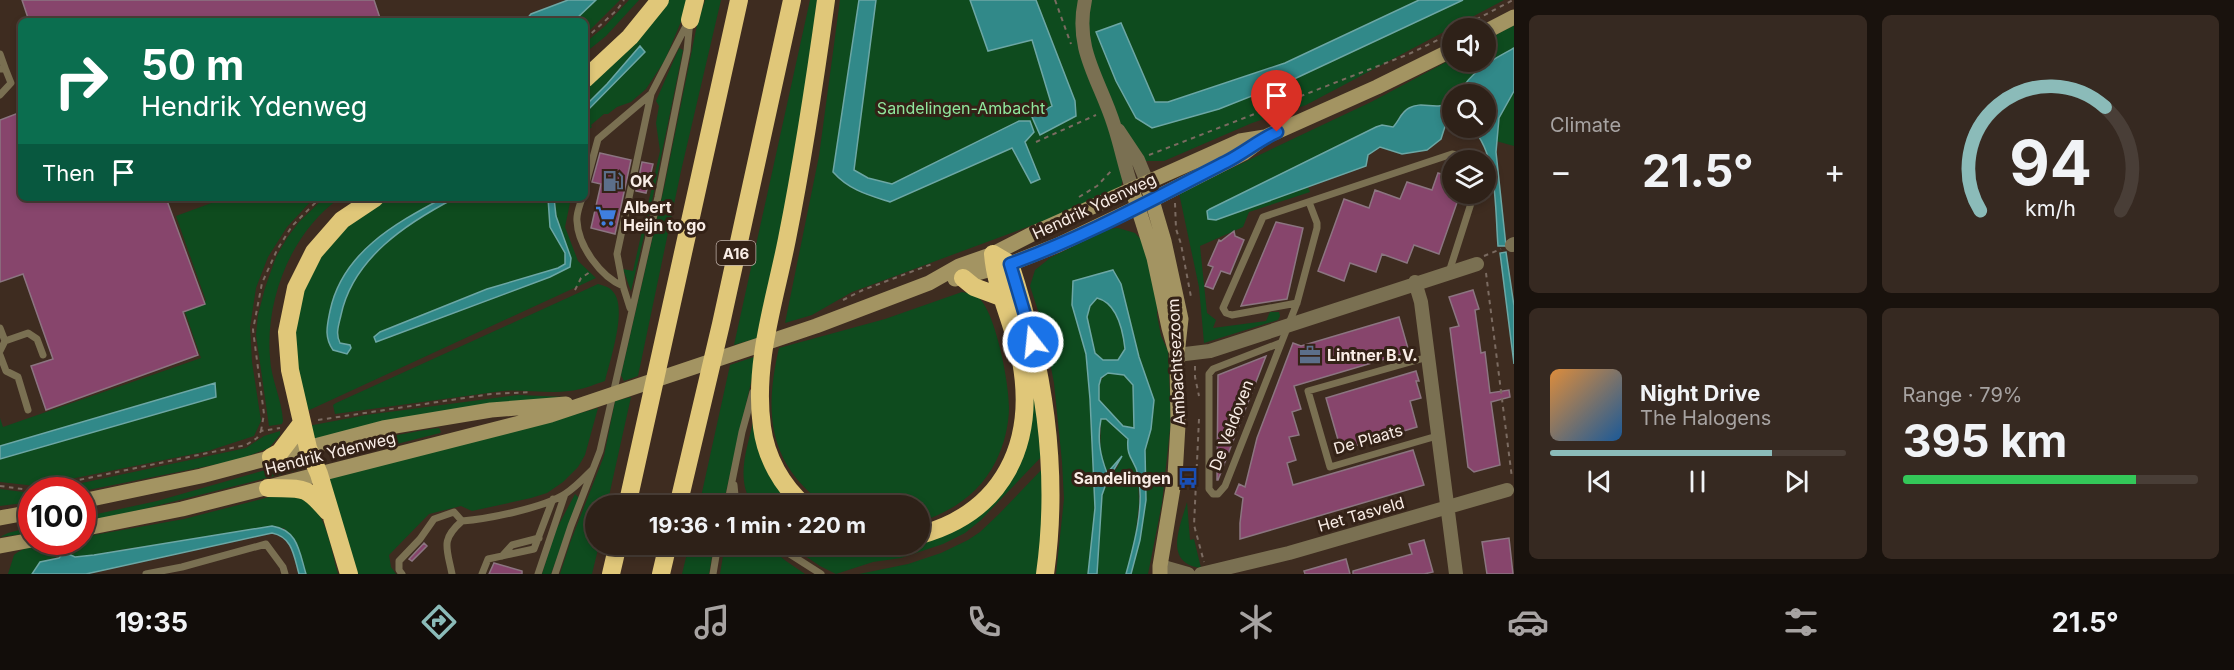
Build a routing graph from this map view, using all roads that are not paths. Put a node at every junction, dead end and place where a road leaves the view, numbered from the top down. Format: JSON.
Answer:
{"nodes":[{"id":1,"x":660,"y":0,"type":"edge"},
{"id":2,"x":695,"y":0,"type":"edge"},
{"id":3,"x":739,"y":0,"type":"edge"},
{"id":4,"x":792,"y":0,"type":"edge"},
{"id":5,"x":826,"y":0,"type":"edge"},
{"id":6,"x":1085,"y":0,"type":"edge"},
{"id":7,"x":1514,"y":16,"type":"edge"},
{"id":8,"x":690,"y":20,"type":"junction"},
{"id":9,"x":1496,"y":26,"type":"edge"},
{"id":10,"x":0,"y":54,"type":"edge"},
{"id":11,"x":1442,"y":55,"type":"edge"},
{"id":12,"x":2,"y":68,"type":"edge"},
{"id":13,"x":588,"y":76,"type":"edge"},
{"id":14,"x":651,"y":94,"type":"junction"},
{"id":15,"x":0,"y":95,"type":"edge"},
{"id":16,"x":1114,"y":126,"type":"junction"},
{"id":17,"x":1265,"y":137,"type":"junction"},
{"id":18,"x":1442,"y":157,"type":"edge"},
{"id":19,"x":588,"y":177,"type":"edge"},
{"id":20,"x":1147,"y":182,"type":"junction"},
{"id":21,"x":1132,"y":189,"type":"junction"},
{"id":22,"x":370,"y":201,"type":"edge"},
{"id":23,"x":581,"y":201,"type":"edge"},
{"id":24,"x":1309,"y":202,"type":"junction"},
{"id":25,"x":1144,"y":203,"type":"junction"},
{"id":26,"x":1471,"y":204,"type":"edge"},
{"id":27,"x":999,"y":262,"type":"junction"},
{"id":28,"x":1482,"y":266,"type":"road end"},
{"id":29,"x":1449,"y":272,"type":"junction"},
{"id":30,"x":963,"y":278,"type":"junction"},
{"id":31,"x":1415,"y":282,"type":"junction"},
{"id":32,"x":929,"y":283,"type":"junction"},
{"id":33,"x":623,"y":286,"type":"junction"},
{"id":34,"x":1001,"y":297,"type":"junction"},
{"id":35,"x":1297,"y":303,"type":"junction"},
{"id":36,"x":631,"y":310,"type":"junction"},
{"id":37,"x":1288,"y":325,"type":"junction"},
{"id":38,"x":0,"y":328,"type":"edge"},
{"id":39,"x":4,"y":341,"type":"junction"},
{"id":40,"x":1280,"y":343,"type":"junction"},
{"id":41,"x":0,"y":353,"type":"edge"},
{"id":42,"x":43,"y":355,"type":"dead end"},
{"id":43,"x":1177,"y":355,"type":"junction"},
{"id":44,"x":1428,"y":357,"type":"junction"},
{"id":45,"x":762,"y":364,"type":"junction"},
{"id":46,"x":584,"y":403,"type":"junction"},
{"id":47,"x":28,"y":410,"type":"dead end"},
{"id":48,"x":302,"y":423,"type":"junction"},
{"id":49,"x":1437,"y":436,"type":"junction"},
{"id":50,"x":308,"y":448,"type":"junction"},
{"id":51,"x":271,"y":458,"type":"junction"},
{"id":52,"x":595,"y":467,"type":"junction"},
{"id":53,"x":318,"y":474,"type":"junction"},
{"id":54,"x":733,"y":478,"type":"junction"},
{"id":55,"x":1510,"y":484,"type":"road end"},
{"id":56,"x":268,"y":488,"type":"junction"},
{"id":57,"x":565,"y":494,"type":"junction"},
{"id":58,"x":629,"y":495,"type":"edge"},
{"id":59,"x":681,"y":495,"type":"edge"},
{"id":60,"x":729,"y":495,"type":"edge"},
{"id":61,"x":735,"y":495,"type":"edge"},
{"id":62,"x":795,"y":495,"type":"edge"},
{"id":63,"x":96,"y":498,"type":"edge"},
{"id":64,"x":553,"y":499,"type":"junction"},
{"id":65,"x":1446,"y":507,"type":"junction"},
{"id":66,"x":18,"y":515,"type":"edge"},
{"id":67,"x":332,"y":515,"type":"junction"},
{"id":68,"x":0,"y":518,"type":"edge"},
{"id":69,"x":462,"y":521,"type":"junction"},
{"id":70,"x":96,"y":527,"type":"edge"},
{"id":71,"x":930,"y":532,"type":"edge"},
{"id":72,"x":18,"y":543,"type":"edge"},
{"id":73,"x":0,"y":546,"type":"edge"},
{"id":74,"x":615,"y":555,"type":"edge"},
{"id":75,"x":665,"y":555,"type":"edge"},
{"id":76,"x":716,"y":555,"type":"edge"},
{"id":77,"x":791,"y":555,"type":"edge"},
{"id":78,"x":182,"y":571,"type":"edge"},
{"id":79,"x":1225,"y":571,"type":"edge"},
{"id":80,"x":1158,"y":572,"type":"edge"},
{"id":81,"x":146,"y":574,"type":"edge"},
{"id":82,"x":285,"y":574,"type":"edge"},
{"id":83,"x":350,"y":574,"type":"edge"},
{"id":84,"x":402,"y":574,"type":"edge"},
{"id":85,"x":452,"y":574,"type":"edge"},
{"id":86,"x":482,"y":574,"type":"edge"},
{"id":87,"x":538,"y":574,"type":"edge"},
{"id":88,"x":555,"y":574,"type":"edge"},
{"id":89,"x":611,"y":574,"type":"edge"},
{"id":90,"x":661,"y":574,"type":"edge"},
{"id":91,"x":712,"y":574,"type":"edge"},
{"id":92,"x":821,"y":574,"type":"edge"},
{"id":93,"x":1045,"y":574,"type":"edge"},
{"id":94,"x":1188,"y":574,"type":"edge"},
{"id":95,"x":1204,"y":574,"type":"edge"},
{"id":96,"x":1456,"y":574,"type":"edge"}],
"edges":[{"from":1,"to":13,"type":"highway"},
{"from":2,"to":8,"type":"highway"},
{"from":3,"to":58,"type":"highway"},
{"from":4,"to":59,"type":"highway","number":"A16"},
{"from":5,"to":45,"type":"highway"},
{"from":6,"to":16,"type":"street"},
{"from":7,"to":9,"type":"main road"},
{"from":8,"to":14,"type":"lane"},
{"from":8,"to":36,"type":"lane"},
{"from":10,"to":12,"type":"lane"},
{"from":11,"to":17,"type":"main road","name":"Hendrik Ydenweg"},
{"from":12,"to":15,"type":"lane"},
{"from":14,"to":19,"type":"lane"},
{"from":14,"to":33,"type":"lane"},
{"from":16,"to":20,"type":"street"},
{"from":16,"to":21,"type":"street"},
{"from":17,"to":20,"type":"main road","name":"Hendrik Ydenweg"},
{"from":17,"to":25,"type":"main road","name":"Hendrik Ydenweg"},
{"from":18,"to":24,"type":"lane"},
{"from":20,"to":21,"type":"main road","name":"Hendrik Ydenweg"},
{"from":20,"to":25,"type":"main road"},
{"from":21,"to":25,"type":"main road"},
{"from":21,"to":27,"type":"main road","name":"Hendrik Ydenweg"},
{"from":22,"to":48,"type":"highway"},
{"from":23,"to":33,"type":"lane"},
{"from":24,"to":35,"type":"lane","name":"De Veldoven"},
{"from":24,"to":35,"type":"lane"},
{"from":25,"to":27,"type":"main road","name":"Hendrik Ydenweg"},
{"from":25,"to":43,"type":"main road","name":"Ambachtsezoom"},
{"from":26,"to":29,"type":"lane"},
{"from":27,"to":30,"type":"main road","name":"Hendrik Ydenweg"},
{"from":27,"to":32,"type":"main road","name":"Hendrik Ydenweg"},
{"from":27,"to":34,"type":"highway"},
{"from":27,"to":93,"type":"highway"},
{"from":28,"to":29,"type":"street"},
{"from":29,"to":31,"type":"street"},
{"from":30,"to":32,"type":"main road","name":"Hendrik Ydenweg"},
{"from":30,"to":34,"type":"highway"},
{"from":31,"to":37,"type":"street"},
{"from":31,"to":44,"type":"street"},
{"from":32,"to":46,"type":"main road","name":"Hendrik Ydenweg"},
{"from":33,"to":36,"type":"lane"},
{"from":34,"to":71,"type":"highway"},
{"from":35,"to":37,"type":"lane","name":"De Veldoven"},
{"from":36,"to":52,"type":"lane"},
{"from":37,"to":40,"type":"lane","name":"De Veldoven"},
{"from":37,"to":43,"type":"street"},
{"from":38,"to":39,"type":"lane"},
{"from":39,"to":41,"type":"lane"},
{"from":39,"to":42,"type":"lane"},
{"from":40,"to":40,"type":"lane","name":"De Veldoven"},
{"from":41,"to":47,"type":"lane"},
{"from":43,"to":80,"type":"main road","name":"Ambachtsezoom"},
{"from":44,"to":49,"type":"street"},
{"from":44,"to":49,"type":"lane","name":"De Plaats"},
{"from":45,"to":54,"type":"lane"},
{"from":45,"to":62,"type":"highway"},
{"from":46,"to":50,"type":"main road","name":"Hendrik Ydenweg"},
{"from":46,"to":53,"type":"main road","name":"Hendrik Ydenweg"},
{"from":48,"to":50,"type":"highway"},
{"from":48,"to":51,"type":"highway"},
{"from":49,"to":65,"type":"street"},
{"from":50,"to":51,"type":"main road","name":"Hendrik Ydenweg"},
{"from":50,"to":53,"type":"highway"},
{"from":51,"to":63,"type":"main road","name":"Hendrik Ydenweg"},
{"from":52,"to":57,"type":"lane"},
{"from":52,"to":88,"type":"lane"},
{"from":53,"to":56,"type":"main road","name":"Hendrik Ydenweg"},
{"from":53,"to":67,"type":"highway"},
{"from":54,"to":60,"type":"lane"},
{"from":54,"to":61,"type":"lane"},
{"from":55,"to":65,"type":"street","name":"Het Tasveld"},
{"from":56,"to":67,"type":"highway"},
{"from":56,"to":70,"type":"main road","name":"Hendrik Ydenweg"},
{"from":57,"to":64,"type":"lane"},
{"from":57,"to":87,"type":"lane"},
{"from":64,"to":69,"type":"lane"},
{"from":64,"to":86,"type":"lane"},
{"from":65,"to":79,"type":"street","name":"Het Tasveld"},
{"from":65,"to":96,"type":"street"},
{"from":66,"to":68,"type":"main road"},
{"from":67,"to":83,"type":"highway"},
{"from":69,"to":84,"type":"lane"},
{"from":69,"to":85,"type":"lane"},
{"from":72,"to":73,"type":"main road"},
{"from":74,"to":89,"type":"highway"},
{"from":75,"to":90,"type":"highway"},
{"from":76,"to":91,"type":"lane"},
{"from":77,"to":92,"type":"lane"},
{"from":78,"to":81,"type":"lane"},
{"from":78,"to":82,"type":"lane"},
{"from":79,"to":95,"type":"street","name":"Het Tasveld"},
{"from":80,"to":94,"type":"street"}]}
